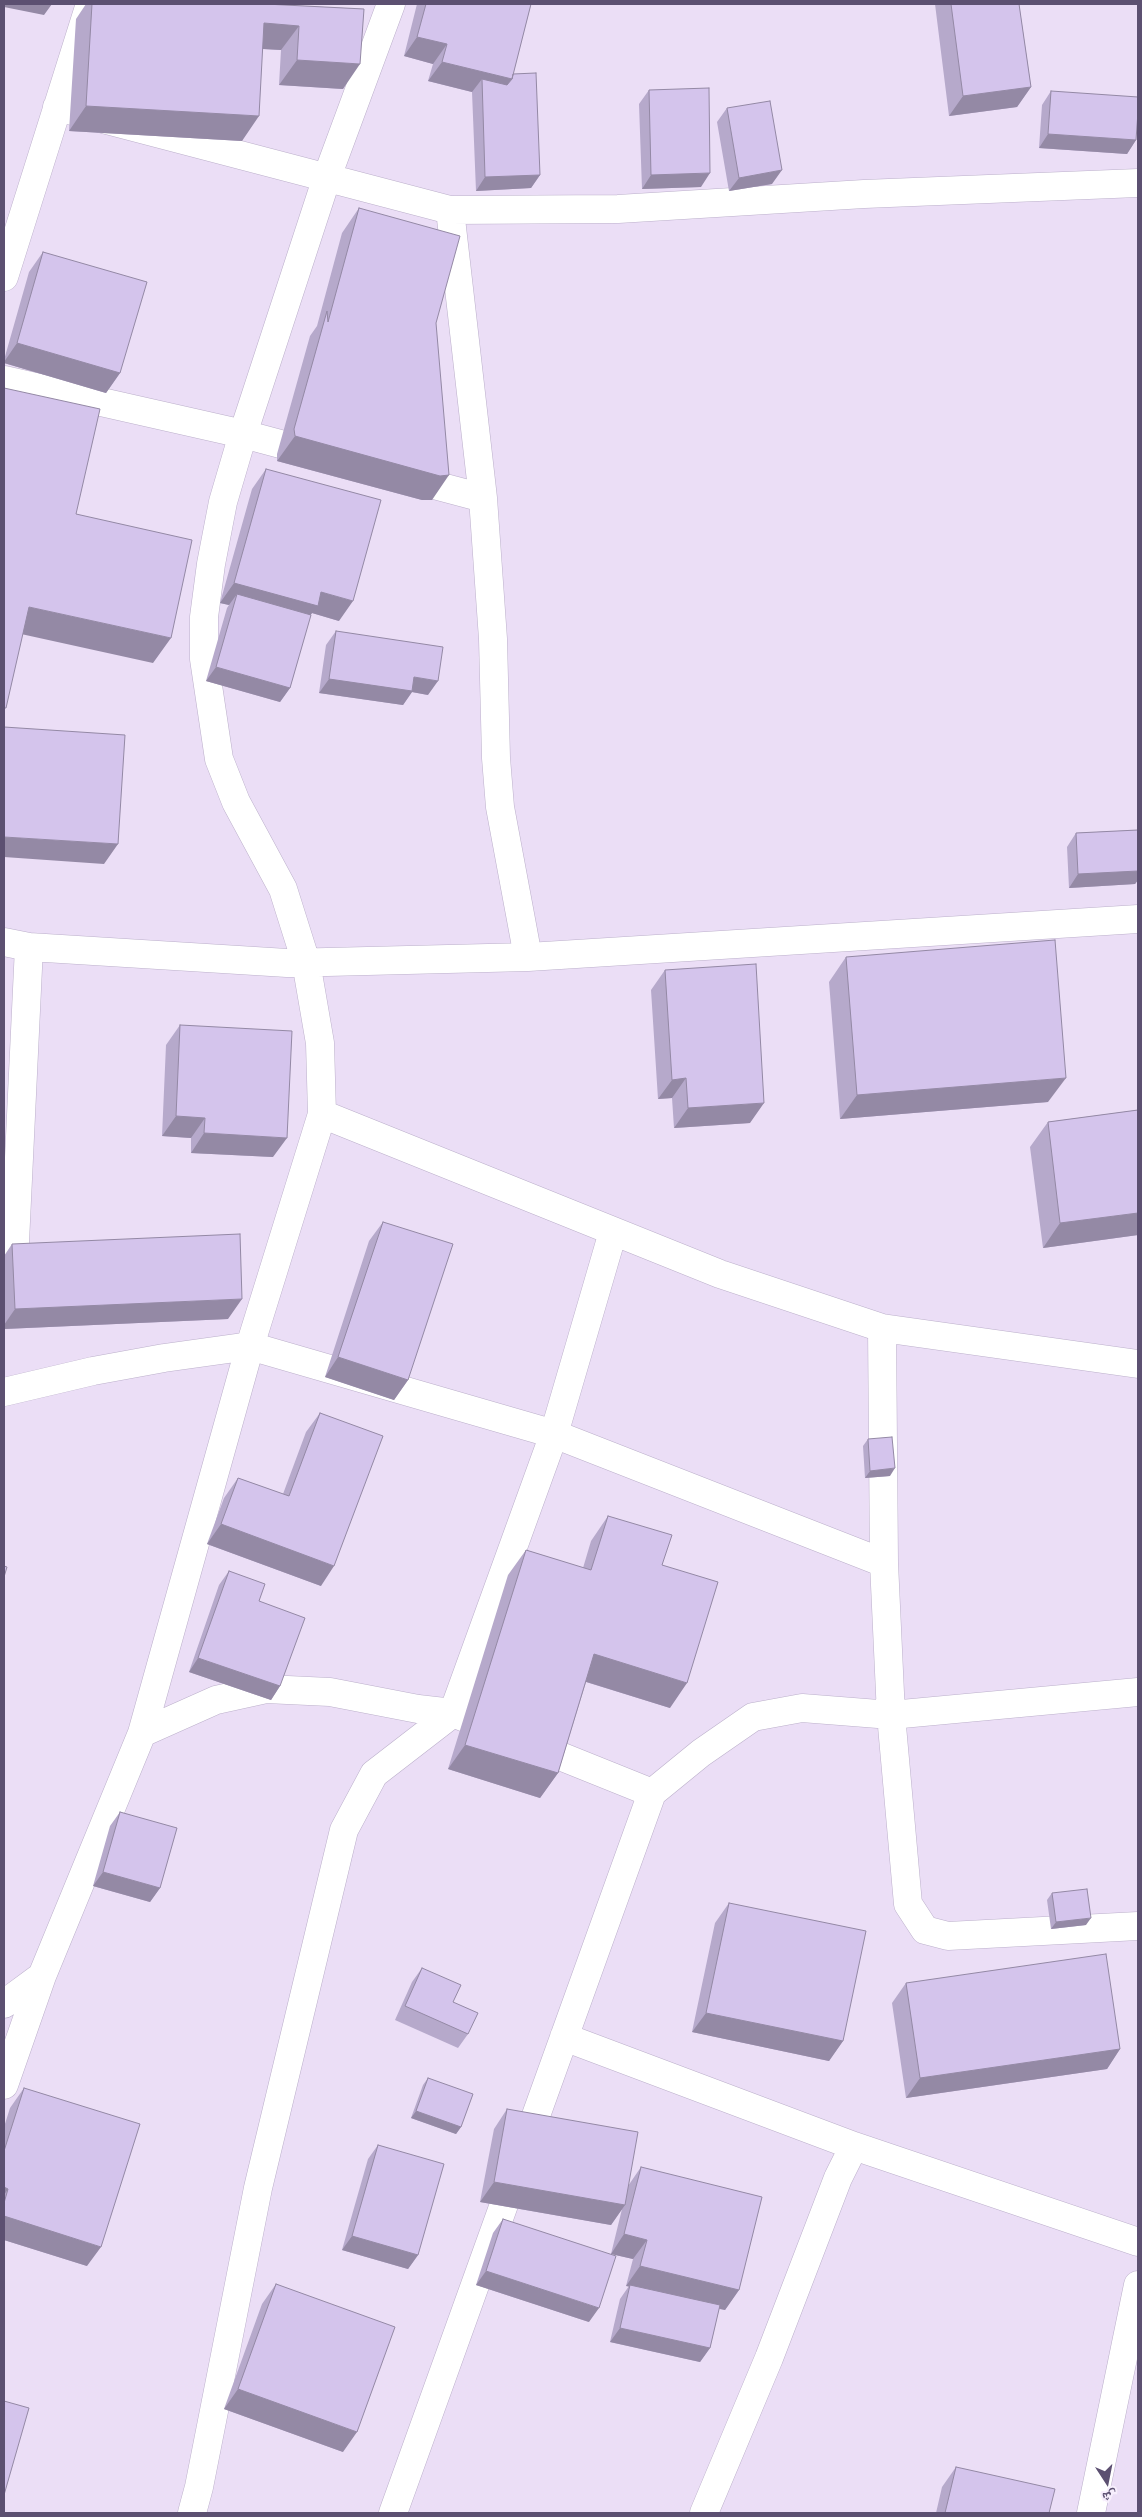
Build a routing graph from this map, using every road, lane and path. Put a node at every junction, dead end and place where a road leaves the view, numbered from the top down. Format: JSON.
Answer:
{"nodes":[{"id":1,"x":90,"y":4,"type":"edge"},
{"id":2,"x":391,"y":4,"type":"edge"},
{"id":3,"x":57,"y":107,"type":"junction"},
{"id":4,"x":328,"y":176,"type":"junction"},
{"id":5,"x":1138,"y":182,"type":"edge"},
{"id":6,"x":450,"y":210,"type":"junction"},
{"id":7,"x":4,"y":277,"type":"edge"},
{"id":8,"x":4,"y":380,"type":"edge"},
{"id":9,"x":243,"y":434,"type":"junction"},
{"id":10,"x":339,"y":460,"type":"edge"},
{"id":11,"x":377,"y":470,"type":"edge"},
{"id":12,"x":483,"y":498,"type":"junction"},
{"id":13,"x":1138,"y":919,"type":"edge"},
{"id":14,"x":16,"y":945,"type":"edge"},
{"id":15,"x":528,"y":957,"type":"junction"},
{"id":16,"x":306,"y":962,"type":"junction"},
{"id":17,"x":322,"y":1114,"type":"junction"},
{"id":18,"x":613,"y":1232,"type":"junction"},
{"id":19,"x":4,"y":1302,"type":"edge"},
{"id":20,"x":882,"y":1328,"type":"junction"},
{"id":21,"x":250,"y":1346,"type":"junction"},
{"id":22,"x":1138,"y":1364,"type":"edge"},
{"id":23,"x":4,"y":1392,"type":"edge"},
{"id":24,"x":554,"y":1434,"type":"junction"},
{"id":25,"x":884,"y":1563,"type":"junction"},
{"id":26,"x":1138,"y":1692,"type":"edge"},
{"id":27,"x":453,"y":1713,"type":"junction"},
{"id":28,"x":891,"y":1715,"type":"junction"},
{"id":29,"x":142,"y":1733,"type":"junction"},
{"id":30,"x":652,"y":1793,"type":"junction"},
{"id":31,"x":1138,"y":1926,"type":"edge"},
{"id":32,"x":42,"y":1976,"type":"junction"},
{"id":33,"x":4,"y":2004,"type":"edge"},
{"id":34,"x":564,"y":2037,"type":"junction"},
{"id":35,"x":4,"y":2085,"type":"edge"},
{"id":36,"x":854,"y":2146,"type":"junction"},
{"id":37,"x":1138,"y":2242,"type":"edge"},
{"id":38,"x":1138,"y":2285,"type":"edge"},
{"id":39,"x":192,"y":2513,"type":"edge"},
{"id":40,"x":393,"y":2513,"type":"edge"},
{"id":41,"x":704,"y":2513,"type":"edge"},
{"id":42,"x":1091,"y":2513,"type":"edge"}],
"edges":[{"from":1,"to":3,"type":"street"},
{"from":2,"to":4,"type":"street"},
{"from":3,"to":4,"type":"street"},
{"from":3,"to":7,"type":"street"},
{"from":4,"to":6,"type":"street"},
{"from":4,"to":9,"type":"street"},
{"from":5,"to":6,"type":"street"},
{"from":6,"to":12,"type":"street"},
{"from":8,"to":9,"type":"street"},
{"from":9,"to":10,"type":"street"},
{"from":9,"to":16,"type":"street"},
{"from":11,"to":12,"type":"street"},
{"from":12,"to":15,"type":"street"},
{"from":13,"to":15,"type":"street"},
{"from":14,"to":16,"type":"street"},
{"from":14,"to":19,"type":"street"},
{"from":15,"to":16,"type":"street"},
{"from":16,"to":17,"type":"street"},
{"from":17,"to":18,"type":"street"},
{"from":17,"to":21,"type":"street"},
{"from":18,"to":20,"type":"street"},
{"from":18,"to":24,"type":"street"},
{"from":20,"to":22,"type":"street"},
{"from":20,"to":25,"type":"street"},
{"from":21,"to":23,"type":"street"},
{"from":21,"to":24,"type":"street"},
{"from":21,"to":29,"type":"street"},
{"from":24,"to":25,"type":"street"},
{"from":24,"to":27,"type":"street"},
{"from":25,"to":28,"type":"street"},
{"from":26,"to":28,"type":"street"},
{"from":27,"to":29,"type":"street"},
{"from":27,"to":30,"type":"street"},
{"from":27,"to":39,"type":"street"},
{"from":28,"to":30,"type":"street"},
{"from":28,"to":31,"type":"street"},
{"from":29,"to":32,"type":"street"},
{"from":30,"to":34,"type":"street"},
{"from":32,"to":33,"type":"street"},
{"from":32,"to":35,"type":"street"},
{"from":34,"to":36,"type":"street"},
{"from":34,"to":40,"type":"street"},
{"from":36,"to":37,"type":"street"},
{"from":36,"to":41,"type":"street"},
{"from":38,"to":42,"type":"street"}]}
